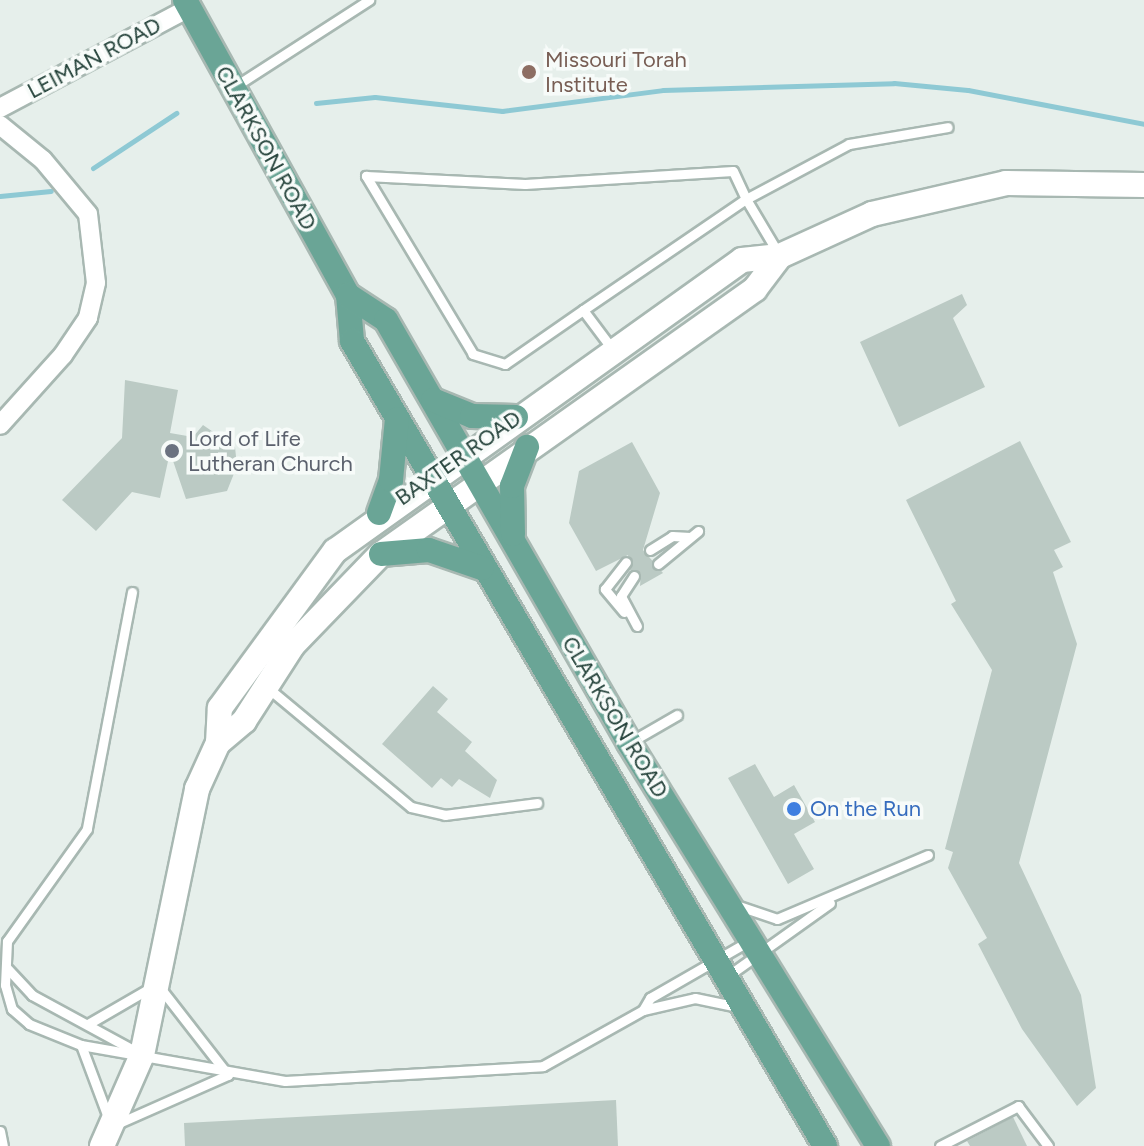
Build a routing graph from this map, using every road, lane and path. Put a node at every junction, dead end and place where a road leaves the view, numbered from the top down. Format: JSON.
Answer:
{"nodes":[{"id":1,"x":369,"y":0,"type":"edge"},
{"id":2,"x":187,"y":4,"type":"edge"},
{"id":3,"x":233,"y":88,"type":"junction"},
{"id":4,"x":0,"y":108,"type":"edge"},
{"id":5,"x":0,"y":125,"type":"edge"},
{"id":6,"x":948,"y":127,"type":"dead end"},
{"id":7,"x":1144,"y":185,"type":"edge"},
{"id":8,"x":746,"y":199,"type":"junction"},
{"id":9,"x":780,"y":256,"type":"junction"},
{"id":10,"x":348,"y":295,"type":"junction"},
{"id":11,"x":583,"y":310,"type":"junction"},
{"id":12,"x":613,"y":350,"type":"junction"},
{"id":13,"x":433,"y":400,"type":"junction"},
{"id":14,"x":516,"y":417,"type":"junction"},
{"id":15,"x":397,"y":419,"type":"junction"},
{"id":16,"x":0,"y":425,"type":"edge"},
{"id":17,"x":527,"y":447,"type":"junction"},
{"id":18,"x":464,"y":454,"type":"junction"},
{"id":19,"x":430,"y":478,"type":"junction"},
{"id":20,"x":479,"y":481,"type":"junction"},
{"id":21,"x":445,"y":505,"type":"junction"},
{"id":22,"x":379,"y":513,"type":"junction"},
{"id":23,"x":513,"y":541,"type":"junction"},
{"id":24,"x":650,"y":550,"type":"dead end"},
{"id":25,"x":381,"y":554,"type":"junction"},
{"id":26,"x":626,"y":562,"type":"dead end"},
{"id":27,"x":658,"y":564,"type":"dead end"},
{"id":28,"x":482,"y":568,"type":"junction"},
{"id":29,"x":634,"y":576,"type":"dead end"},
{"id":30,"x":132,"y":592,"type":"dead end"},
{"id":31,"x":624,"y":612,"type":"junction"},
{"id":32,"x":637,"y":626,"type":"dead end"},
{"id":33,"x":265,"y":686,"type":"junction"},
{"id":34,"x":677,"y":715,"type":"dead end"},
{"id":35,"x":218,"y":743,"type":"junction"},
{"id":36,"x":629,"y":743,"type":"junction"},
{"id":37,"x":537,"y":803,"type":"dead end"},
{"id":38,"x":928,"y":855,"type":"dead end"},
{"id":39,"x":838,"y":897,"type":"junction"},
{"id":40,"x":726,"y":902,"type":"junction"},
{"id":41,"x":754,"y":948,"type":"junction"},
{"id":42,"x":724,"y":966,"type":"junction"},
{"id":43,"x":7,"y":968,"type":"junction"},
{"id":44,"x":157,"y":984,"type":"junction"},
{"id":45,"x":643,"y":1010,"type":"junction"},
{"id":46,"x":749,"y":1011,"type":"junction"},
{"id":47,"x":88,"y":1024,"type":"junction"},
{"id":48,"x":81,"y":1045,"type":"junction"},
{"id":49,"x":142,"y":1055,"type":"junction"},
{"id":50,"x":228,"y":1075,"type":"junction"},
{"id":51,"x":0,"y":1131,"type":"edge"},
{"id":52,"x":107,"y":1136,"type":"edge"},
{"id":53,"x":3,"y":1146,"type":"edge"},
{"id":54,"x":825,"y":1146,"type":"edge"},
{"id":55,"x":878,"y":1146,"type":"edge"},
{"id":56,"x":940,"y":1146,"type":"edge"},
{"id":57,"x":1048,"y":1146,"type":"edge"}],
"edges":[{"from":1,"to":3,"type":"lane"},
{"from":2,"to":3,"type":"main road","name":"CLARKSON ROAD"},
{"from":2,"to":4,"type":"street","name":"LEIMAN ROAD"},
{"from":3,"to":10,"type":"main road","name":"CLARKSON ROAD"},
{"from":5,"to":16,"type":"street"},
{"from":6,"to":8,"type":"lane"},
{"from":7,"to":9,"type":"main road","name":"BAXTER ROAD"},
{"from":8,"to":9,"type":"lane"},
{"from":8,"to":11,"type":"lane"},
{"from":8,"to":11,"type":"lane"},
{"from":9,"to":12,"type":"main road","name":"BAXTER ROAD"},
{"from":9,"to":17,"type":"main road","name":"BAXTER ROAD"},
{"from":10,"to":13,"type":"main road","name":"CLARKSON ROAD"},
{"from":10,"to":15,"type":"main road","name":"CLARKSON ROAD"},
{"from":11,"to":12,"type":"lane"},
{"from":12,"to":14,"type":"main road","name":"BAXTER ROAD"},
{"from":13,"to":14,"type":"main road"},
{"from":13,"to":18,"type":"main road","name":"CLARKSON ROAD"},
{"from":14,"to":18,"type":"main road","name":"BAXTER ROAD"},
{"from":15,"to":19,"type":"main road","name":"CLARKSON ROAD"},
{"from":15,"to":22,"type":"main road"},
{"from":17,"to":20,"type":"main road","name":"BAXTER ROAD"},
{"from":17,"to":23,"type":"main road"},
{"from":18,"to":19,"type":"main road","name":"BAXTER ROAD"},
{"from":18,"to":20,"type":"main road","name":"CLARKSON ROAD"},
{"from":19,"to":21,"type":"main road","name":"CLARKSON ROAD"},
{"from":19,"to":22,"type":"main road","name":"BAXTER ROAD"},
{"from":20,"to":21,"type":"main road","name":"BAXTER ROAD"},
{"from":20,"to":23,"type":"main road","name":"CLARKSON ROAD"},
{"from":21,"to":25,"type":"main road","name":"BAXTER ROAD"},
{"from":21,"to":28,"type":"main road","name":"CLARKSON ROAD"},
{"from":22,"to":35,"type":"main road","name":"BAXTER ROAD"},
{"from":23,"to":36,"type":"main road","name":"CLARKSON ROAD"},
{"from":24,"to":27,"type":"lane"},
{"from":25,"to":28,"type":"main road"},
{"from":25,"to":33,"type":"main road","name":"BAXTER ROAD"},
{"from":26,"to":31,"type":"lane"},
{"from":28,"to":42,"type":"main road","name":"CLARKSON ROAD"},
{"from":29,"to":31,"type":"lane"},
{"from":30,"to":43,"type":"lane"},
{"from":31,"to":32,"type":"lane"},
{"from":33,"to":35,"type":"main road","name":"BAXTER ROAD"},
{"from":33,"to":37,"type":"lane"},
{"from":34,"to":36,"type":"lane"},
{"from":35,"to":44,"type":"main road","name":"BAXTER ROAD"},
{"from":36,"to":40,"type":"main road","name":"CLARKSON ROAD"},
{"from":38,"to":39,"type":"lane"},
{"from":39,"to":40,"type":"lane"},
{"from":39,"to":41,"type":"lane"},
{"from":40,"to":41,"type":"main road","name":"CLARKSON ROAD"},
{"from":41,"to":42,"type":"lane"},
{"from":41,"to":42,"type":"lane"},
{"from":41,"to":55,"type":"main road","name":"CLARKSON ROAD"},
{"from":42,"to":45,"type":"lane"},
{"from":42,"to":46,"type":"main road","name":"CLARKSON ROAD"},
{"from":43,"to":47,"type":"lane"},
{"from":43,"to":48,"type":"lane"},
{"from":44,"to":47,"type":"lane"},
{"from":44,"to":49,"type":"main road","name":"BAXTER ROAD"},
{"from":44,"to":50,"type":"lane"},
{"from":45,"to":46,"type":"lane"},
{"from":45,"to":50,"type":"lane"},
{"from":46,"to":54,"type":"main road","name":"CLARKSON ROAD"},
{"from":47,"to":49,"type":"lane"},
{"from":48,"to":49,"type":"lane"},
{"from":48,"to":52,"type":"lane"},
{"from":49,"to":50,"type":"lane"},
{"from":49,"to":52,"type":"main road","name":"BAXTER ROAD"},
{"from":50,"to":52,"type":"lane"},
{"from":51,"to":53,"type":"lane"},
{"from":56,"to":57,"type":"lane"}]}
